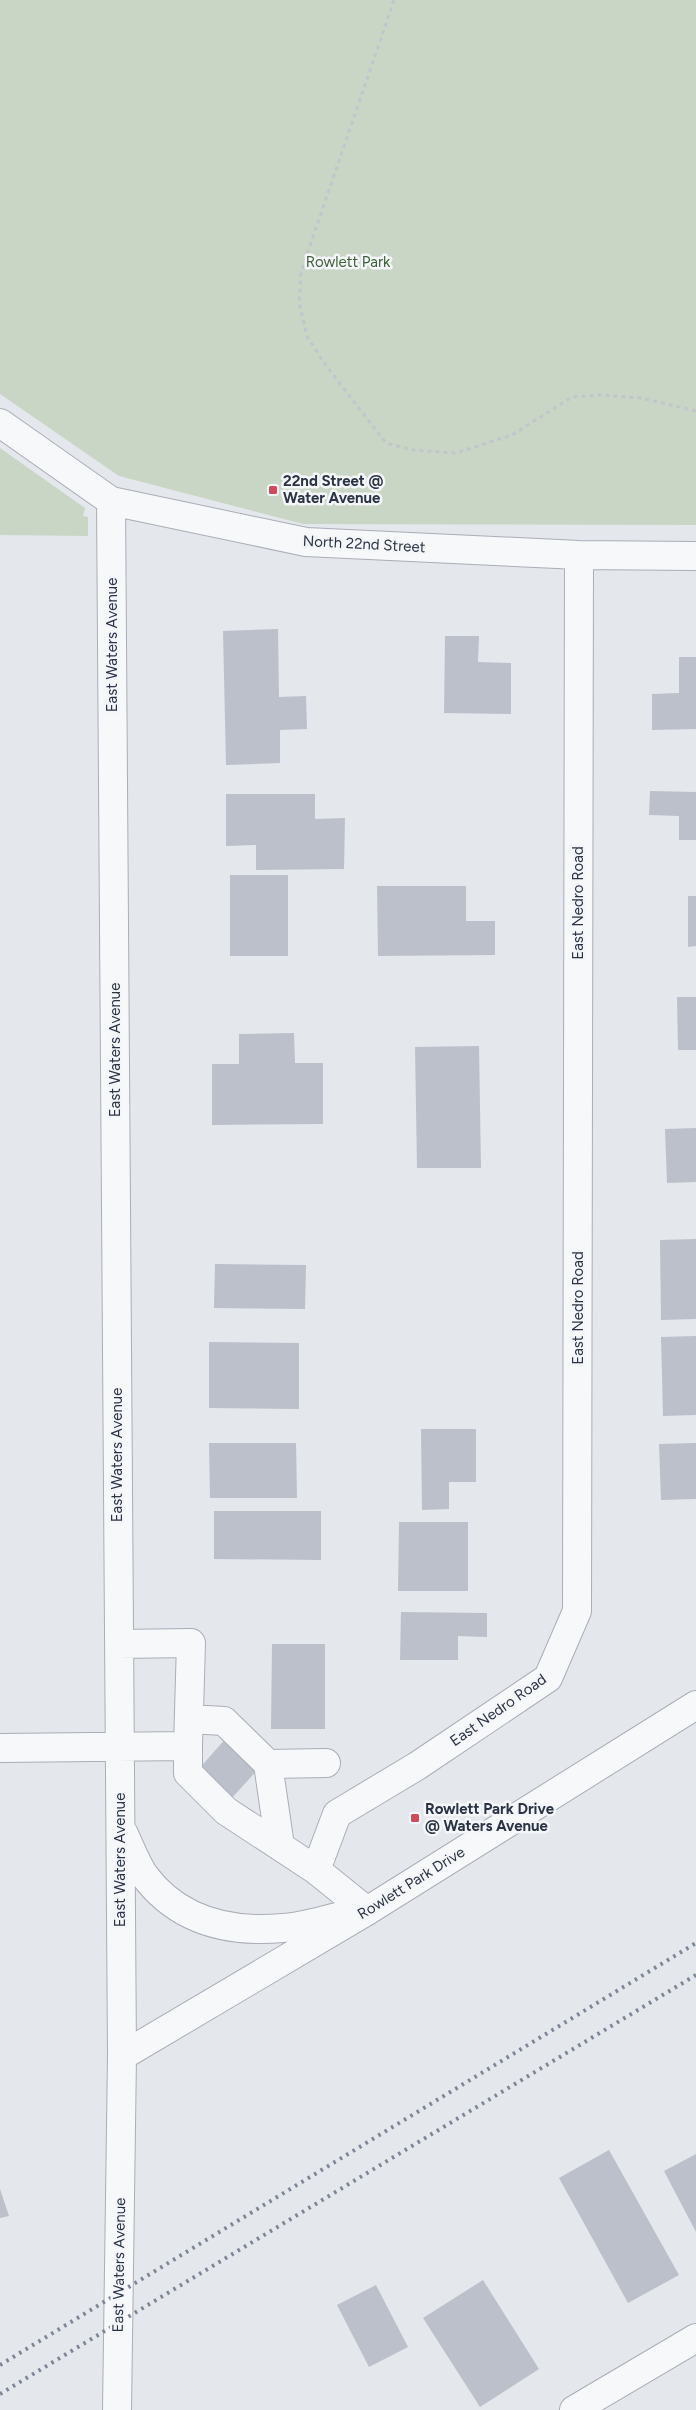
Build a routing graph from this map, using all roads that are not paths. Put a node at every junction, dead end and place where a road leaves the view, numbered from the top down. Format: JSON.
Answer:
{"nodes":[{"id":1,"x":0,"y":422,"type":"edge"},
{"id":2,"x":111,"y":501,"type":"junction"},
{"id":3,"x":579,"y":555,"type":"junction"},
{"id":4,"x":696,"y":556,"type":"edge"},
{"id":5,"x":119,"y":1644,"type":"junction"},
{"id":6,"x":696,"y":1705,"type":"edge"},
{"id":7,"x":189,"y":1733,"type":"junction"},
{"id":8,"x":120,"y":1747,"type":"junction"},
{"id":9,"x":0,"y":1748,"type":"edge"},
{"id":10,"x":326,"y":1763,"type":"dead end"},
{"id":11,"x":268,"y":1764,"type":"junction"},
{"id":12,"x":120,"y":1826,"type":"junction"},
{"id":13,"x":280,"y":1846,"type":"junction"},
{"id":14,"x":316,"y":1870,"type":"junction"},
{"id":15,"x":367,"y":1911,"type":"junction"},
{"id":16,"x":122,"y":2056,"type":"junction"},
{"id":17,"x":696,"y":2338,"type":"edge"},
{"id":18,"x":117,"y":2410,"type":"edge"},
{"id":19,"x":574,"y":2410,"type":"edge"}],
"edges":[{"from":1,"to":2,"type":"street","name":"North 22nd Street"},
{"from":2,"to":3,"type":"street","name":"North 22nd Street"},
{"from":2,"to":5,"type":"street","name":"East Waters Avenue"},
{"from":3,"to":4,"type":"street","name":"North 22nd Street"},
{"from":3,"to":14,"type":"street","name":"East Nedro Road"},
{"from":5,"to":7,"type":"street"},
{"from":5,"to":8,"type":"street","name":"East Waters Avenue"},
{"from":6,"to":15,"type":"street","name":"Rowlett Park Drive"},
{"from":7,"to":8,"type":"street"},
{"from":7,"to":11,"type":"street"},
{"from":7,"to":13,"type":"street"},
{"from":8,"to":9,"type":"street"},
{"from":8,"to":12,"type":"street","name":"East Waters Avenue"},
{"from":10,"to":11,"type":"street"},
{"from":11,"to":13,"type":"street"},
{"from":12,"to":15,"type":"street"},
{"from":12,"to":16,"type":"street","name":"East Waters Avenue"},
{"from":13,"to":14,"type":"street"},
{"from":14,"to":15,"type":"street"},
{"from":15,"to":16,"type":"street","name":"Rowlett Park Drive"},
{"from":16,"to":18,"type":"street","name":"East Waters Avenue"},
{"from":17,"to":19,"type":"street"}]}
